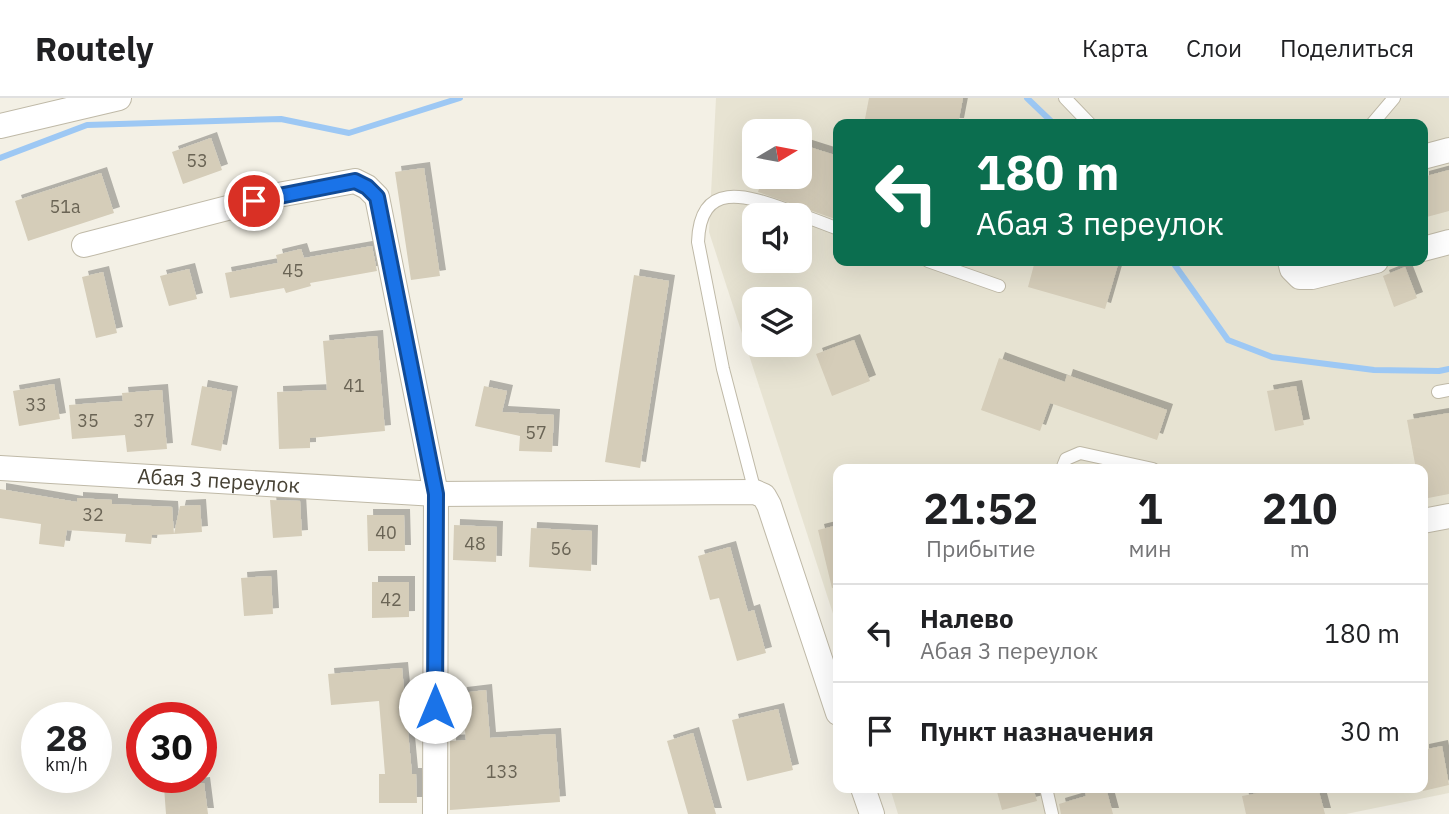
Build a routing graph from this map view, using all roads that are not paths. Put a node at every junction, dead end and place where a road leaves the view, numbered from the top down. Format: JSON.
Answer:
{"nodes":[{"id":1,"x":118,"y":98,"type":"edge"},
{"id":2,"x":1065,"y":98,"type":"edge"},
{"id":3,"x":1394,"y":98,"type":"edge"},
{"id":4,"x":1085,"y":119,"type":"edge"},
{"id":5,"x":1375,"y":119,"type":"edge"},
{"id":6,"x":0,"y":126,"type":"edge"},
{"id":7,"x":1449,"y":150,"type":"edge"},
{"id":8,"x":1428,"y":156,"type":"edge"},
{"id":9,"x":833,"y":227,"type":"edge"},
{"id":10,"x":1449,"y":242,"type":"edge"},
{"id":11,"x":84,"y":245,"type":"dead end"},
{"id":12,"x":1428,"y":248,"type":"edge"},
{"id":13,"x":942,"y":266,"type":"edge"},
{"id":14,"x":1291,"y":266,"type":"edge"},
{"id":15,"x":1357,"y":266,"type":"edge"},
{"id":16,"x":999,"y":286,"type":"dead end"},
{"id":17,"x":1064,"y":464,"type":"edge"},
{"id":18,"x":1130,"y":464,"type":"edge"},
{"id":19,"x":0,"y":468,"type":"edge"},
{"id":20,"x":436,"y":494,"type":"junction"},
{"id":21,"x":762,"y":498,"type":"junction"},
{"id":22,"x":1449,"y":516,"type":"edge"},
{"id":23,"x":1428,"y":520,"type":"edge"},
{"id":24,"x":833,"y":699,"type":"edge"},
{"id":25,"x":865,"y":793,"type":"edge"},
{"id":26,"x":1047,"y":793,"type":"edge"},
{"id":27,"x":435,"y":814,"type":"edge"},
{"id":28,"x":872,"y":814,"type":"edge"},
{"id":29,"x":1052,"y":814,"type":"edge"}],
"edges":[{"from":1,"to":6,"type":"street"},
{"from":2,"to":4,"type":"lane"},
{"from":3,"to":5,"type":"lane"},
{"from":7,"to":8,"type":"street"},
{"from":9,"to":21,"type":"lane"},
{"from":10,"to":12,"type":"street"},
{"from":11,"to":20,"type":"street"},
{"from":13,"to":16,"type":"lane"},
{"from":14,"to":15,"type":"street"},
{"from":17,"to":18,"type":"lane"},
{"from":19,"to":20,"type":"street","name":"Абая 3 переулок"},
{"from":20,"to":21,"type":"street","name":"Абая 3 переулок"},
{"from":20,"to":27,"type":"street"},
{"from":21,"to":24,"type":"street"},
{"from":22,"to":23,"type":"street"},
{"from":25,"to":28,"type":"street"},
{"from":26,"to":29,"type":"lane"}]}
